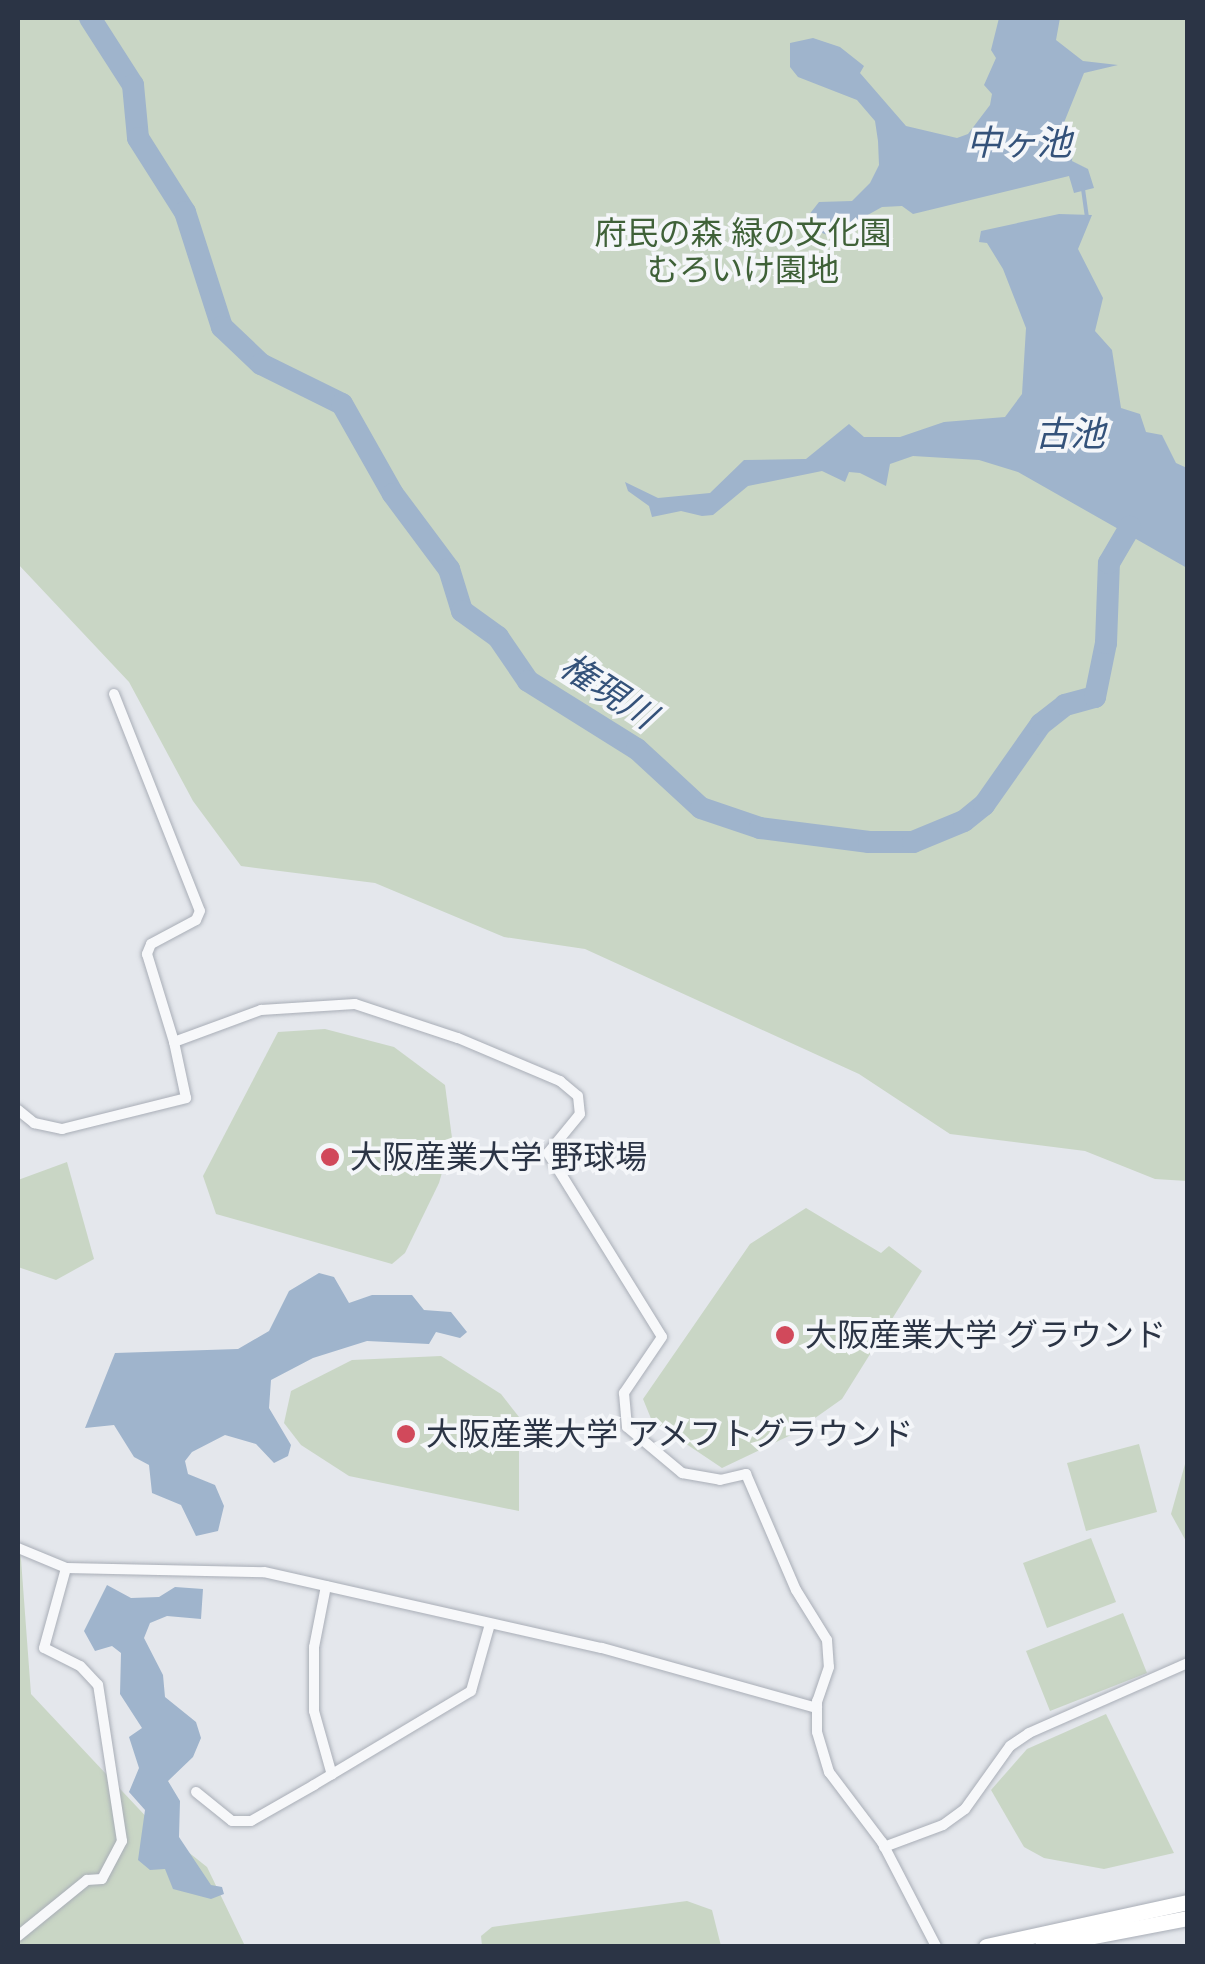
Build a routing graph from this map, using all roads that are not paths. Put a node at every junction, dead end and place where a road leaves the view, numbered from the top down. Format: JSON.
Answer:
{"nodes":[{"id":1,"x":114,"y":694,"type":"dead end"},
{"id":2,"x":174,"y":1042,"type":"junction"},
{"id":3,"x":18,"y":1110,"type":"edge"},
{"id":4,"x":18,"y":1548,"type":"edge"},
{"id":5,"x":66,"y":1568,"type":"junction"},
{"id":6,"x":326,"y":1586,"type":"junction"},
{"id":7,"x":490,"y":1624,"type":"junction"},
{"id":8,"x":1188,"y":1663,"type":"edge"},
{"id":9,"x":816,"y":1708,"type":"junction"},
{"id":10,"x":332,"y":1775,"type":"junction"},
{"id":11,"x":196,"y":1792,"type":"dead end"},
{"id":12,"x":884,"y":1847,"type":"junction"},
{"id":13,"x":1188,"y":1902,"type":"edge"},
{"id":14,"x":1188,"y":1918,"type":"edge"},
{"id":15,"x":18,"y":1936,"type":"edge"},
{"id":16,"x":936,"y":1946,"type":"edge"},
{"id":17,"x":986,"y":1946,"type":"edge"},
{"id":18,"x":1042,"y":1946,"type":"edge"}],
"edges":[{"from":1,"to":2,"type":"street"},
{"from":2,"to":3,"type":"street"},
{"from":2,"to":9,"type":"street"},
{"from":4,"to":5,"type":"street"},
{"from":5,"to":6,"type":"street"},
{"from":5,"to":15,"type":"street"},
{"from":6,"to":7,"type":"street"},
{"from":6,"to":10,"type":"street"},
{"from":7,"to":9,"type":"street"},
{"from":7,"to":10,"type":"street"},
{"from":8,"to":12,"type":"street"},
{"from":9,"to":12,"type":"street"},
{"from":10,"to":11,"type":"street"},
{"from":12,"to":16,"type":"street"},
{"from":13,"to":17,"type":"main road"},
{"from":14,"to":18,"type":"main road"}]}
